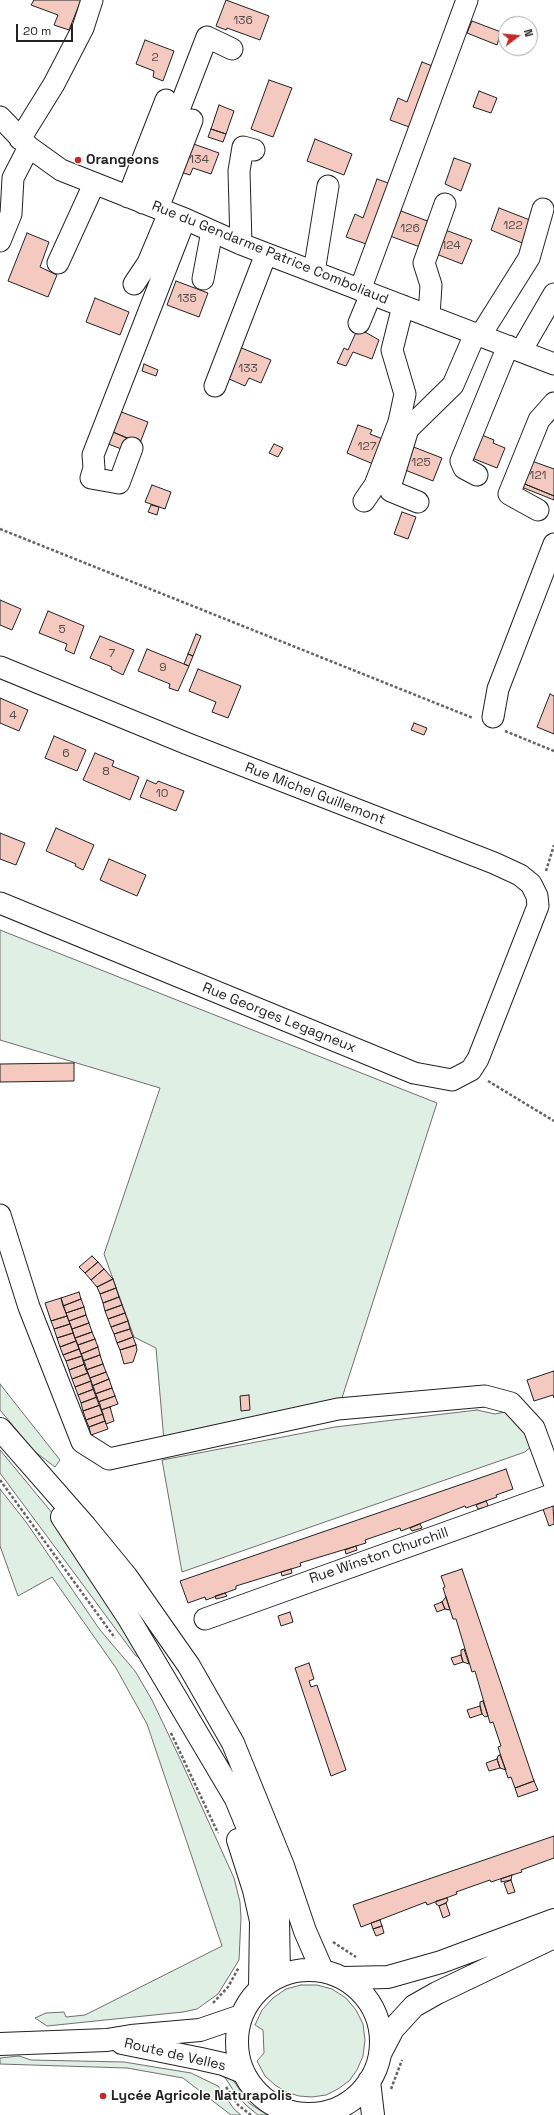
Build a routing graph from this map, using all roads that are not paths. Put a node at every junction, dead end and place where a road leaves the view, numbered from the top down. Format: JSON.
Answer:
{"nodes":[{"id":1,"x":92,"y":0,"type":"edge"},
{"id":2,"x":467,"y":0,"type":"edge"},
{"id":3,"x":232,"y":49,"type":"dead end"},
{"id":4,"x":166,"y":100,"type":"dead end"},
{"id":5,"x":0,"y":117,"type":"edge"},
{"id":6,"x":192,"y":120,"type":"dead end"},
{"id":7,"x":16,"y":141,"type":"edge"},
{"id":8,"x":254,"y":150,"type":"dead end"},
{"id":9,"x":94,"y":184,"type":"junction"},
{"id":10,"x":328,"y":186,"type":"dead end"},
{"id":11,"x":445,"y":204,"type":"dead end"},
{"id":12,"x":156,"y":208,"type":"junction"},
{"id":13,"x":543,"y":209,"type":"dead end"},
{"id":14,"x":212,"y":232,"type":"junction"},
{"id":15,"x":0,"y":241,"type":"edge"},
{"id":16,"x":241,"y":244,"type":"junction"},
{"id":17,"x":266,"y":254,"type":"junction"},
{"id":18,"x":58,"y":263,"type":"dead end"},
{"id":19,"x":314,"y":272,"type":"junction"},
{"id":20,"x":203,"y":279,"type":"dead end"},
{"id":21,"x":134,"y":284,"type":"dead end"},
{"id":22,"x":365,"y":292,"type":"junction"},
{"id":23,"x":554,"y":294,"type":"edge"},
{"id":24,"x":403,"y":306,"type":"junction"},
{"id":25,"x":429,"y":316,"type":"junction"},
{"id":26,"x":359,"y":323,"type":"dead end"},
{"id":27,"x":477,"y":335,"type":"junction"},
{"id":28,"x":514,"y":349,"type":"junction"},
{"id":29,"x":554,"y":364,"type":"edge"},
{"id":30,"x":215,"y":386,"type":"dead end"},
{"id":31,"x":554,"y":403,"type":"edge"},
{"id":32,"x":132,"y":448,"type":"dead end"},
{"id":33,"x":477,"y":476,"type":"dead end"},
{"id":34,"x":364,"y":501,"type":"dead end"},
{"id":35,"x":418,"y":502,"type":"dead end"},
{"id":36,"x":538,"y":510,"type":"dead end"},
{"id":37,"x":554,"y":544,"type":"edge"},
{"id":38,"x":0,"y":667,"type":"edge"},
{"id":39,"x":492,"y":723,"type":"road end"},
{"id":40,"x":0,"y":903,"type":"edge"},
{"id":41,"x":471,"y":1070,"type":"joint"},
{"id":42,"x":0,"y":1215,"type":"edge"},
{"id":43,"x":4,"y":1434,"type":"edge"},
{"id":44,"x":554,"y":1482,"type":"edge"},
{"id":45,"x":554,"y":1494,"type":"edge"},
{"id":46,"x":205,"y":1619,"type":"dead end"},
{"id":47,"x":179,"y":1703,"type":"junction"},
{"id":48,"x":554,"y":1920,"type":"edge"},
{"id":49,"x":554,"y":1937,"type":"edge"},
{"id":50,"x":322,"y":1970,"type":"junction"},
{"id":51,"x":279,"y":1975,"type":"junction"},
{"id":52,"x":344,"y":1978,"type":"junction"},
{"id":53,"x":260,"y":1987,"type":"junction"},
{"id":54,"x":241,"y":2016,"type":"junction"},
{"id":55,"x":107,"y":2040,"type":"junction"},
{"id":56,"x":0,"y":2044,"type":"edge"},
{"id":57,"x":380,"y":2053,"type":"junction"},
{"id":58,"x":243,"y":2072,"type":"junction"},
{"id":59,"x":369,"y":2080,"type":"junction"},
{"id":60,"x":354,"y":2107,"type":"edge"},
{"id":61,"x":308,"y":2115,"type":"edge"},
{"id":62,"x":373,"y":2115,"type":"edge"}],
"edges":[{"from":1,"to":7,"type":"street"},
{"from":2,"to":22,"type":"street"},
{"from":3,"to":12,"type":"street"},
{"from":4,"to":12,"type":"street"},
{"from":5,"to":7,"type":"street","name":"Rue du Gendarme Patrice Comboliaud"},
{"from":6,"to":12,"type":"street"},
{"from":7,"to":9,"type":"street","name":"Rue du Gendarme Patrice Comboliaud"},
{"from":7,"to":15,"type":"street"},
{"from":8,"to":16,"type":"street"},
{"from":9,"to":12,"type":"street","name":"Rue du Gendarme Patrice Comboliaud"},
{"from":9,"to":18,"type":"street"},
{"from":10,"to":19,"type":"street"},
{"from":11,"to":25,"type":"street"},
{"from":12,"to":14,"type":"street","name":"Rue du Gendarme Patrice Comboliaud"},
{"from":12,"to":21,"type":"street"},
{"from":12,"to":32,"type":"street"},
{"from":13,"to":27,"type":"street"},
{"from":14,"to":16,"type":"street","name":"Rue du Gendarme Patrice Comboliaud"},
{"from":14,"to":20,"type":"street"},
{"from":16,"to":17,"type":"street","name":"Rue du Gendarme Patrice Comboliaud"},
{"from":17,"to":19,"type":"street","name":"Rue du Gendarme Patrice Comboliaud"},
{"from":17,"to":30,"type":"street"},
{"from":19,"to":22,"type":"street","name":"Rue du Gendarme Patrice Comboliaud"},
{"from":22,"to":24,"type":"street","name":"Rue du Gendarme Patrice Comboliaud"},
{"from":22,"to":26,"type":"street"},
{"from":23,"to":28,"type":"street"},
{"from":24,"to":25,"type":"street","name":"Rue du Gendarme Patrice Comboliaud"},
{"from":24,"to":34,"type":"street"},
{"from":25,"to":27,"type":"street","name":"Rue du Gendarme Patrice Comboliaud"},
{"from":27,"to":28,"type":"street","name":"Rue du Gendarme Patrice Comboliaud"},
{"from":27,"to":35,"type":"street"},
{"from":28,"to":29,"type":"street","name":"Rue du Gendarme Patrice Comboliaud"},
{"from":28,"to":33,"type":"street"},
{"from":31,"to":36,"type":"street"},
{"from":37,"to":39,"type":"street"},
{"from":38,"to":41,"type":"street","name":"Rue Michel Guillemont"},
{"from":40,"to":41,"type":"street","name":"Rue Georges Legagneux"},
{"from":42,"to":44,"type":"street"},
{"from":43,"to":47,"type":"main road"},
{"from":43,"to":50,"type":"main road"},
{"from":45,"to":46,"type":"street","name":"Rue Winston Churchill"},
{"from":47,"to":51,"type":"main road"},
{"from":47,"to":53,"type":"main road"},
{"from":48,"to":52,"type":"main road"},
{"from":49,"to":57,"type":"main road"},
{"from":50,"to":51,"type":"main road"},
{"from":50,"to":52,"type":"main road"},
{"from":51,"to":53,"type":"main road"},
{"from":52,"to":57,"type":"main road"},
{"from":53,"to":54,"type":"main road"},
{"from":54,"to":55,"type":"main road","name":"Route de Velles"},
{"from":54,"to":58,"type":"main road"},
{"from":55,"to":56,"type":"main road","name":"Route de Velles"},
{"from":55,"to":58,"type":"main road","name":"Route de Velles"},
{"from":57,"to":59,"type":"main road"},
{"from":58,"to":61,"type":"main road"},
{"from":59,"to":60,"type":"main road"},
{"from":59,"to":62,"type":"main road"},
{"from":60,"to":61,"type":"main road"}]}
